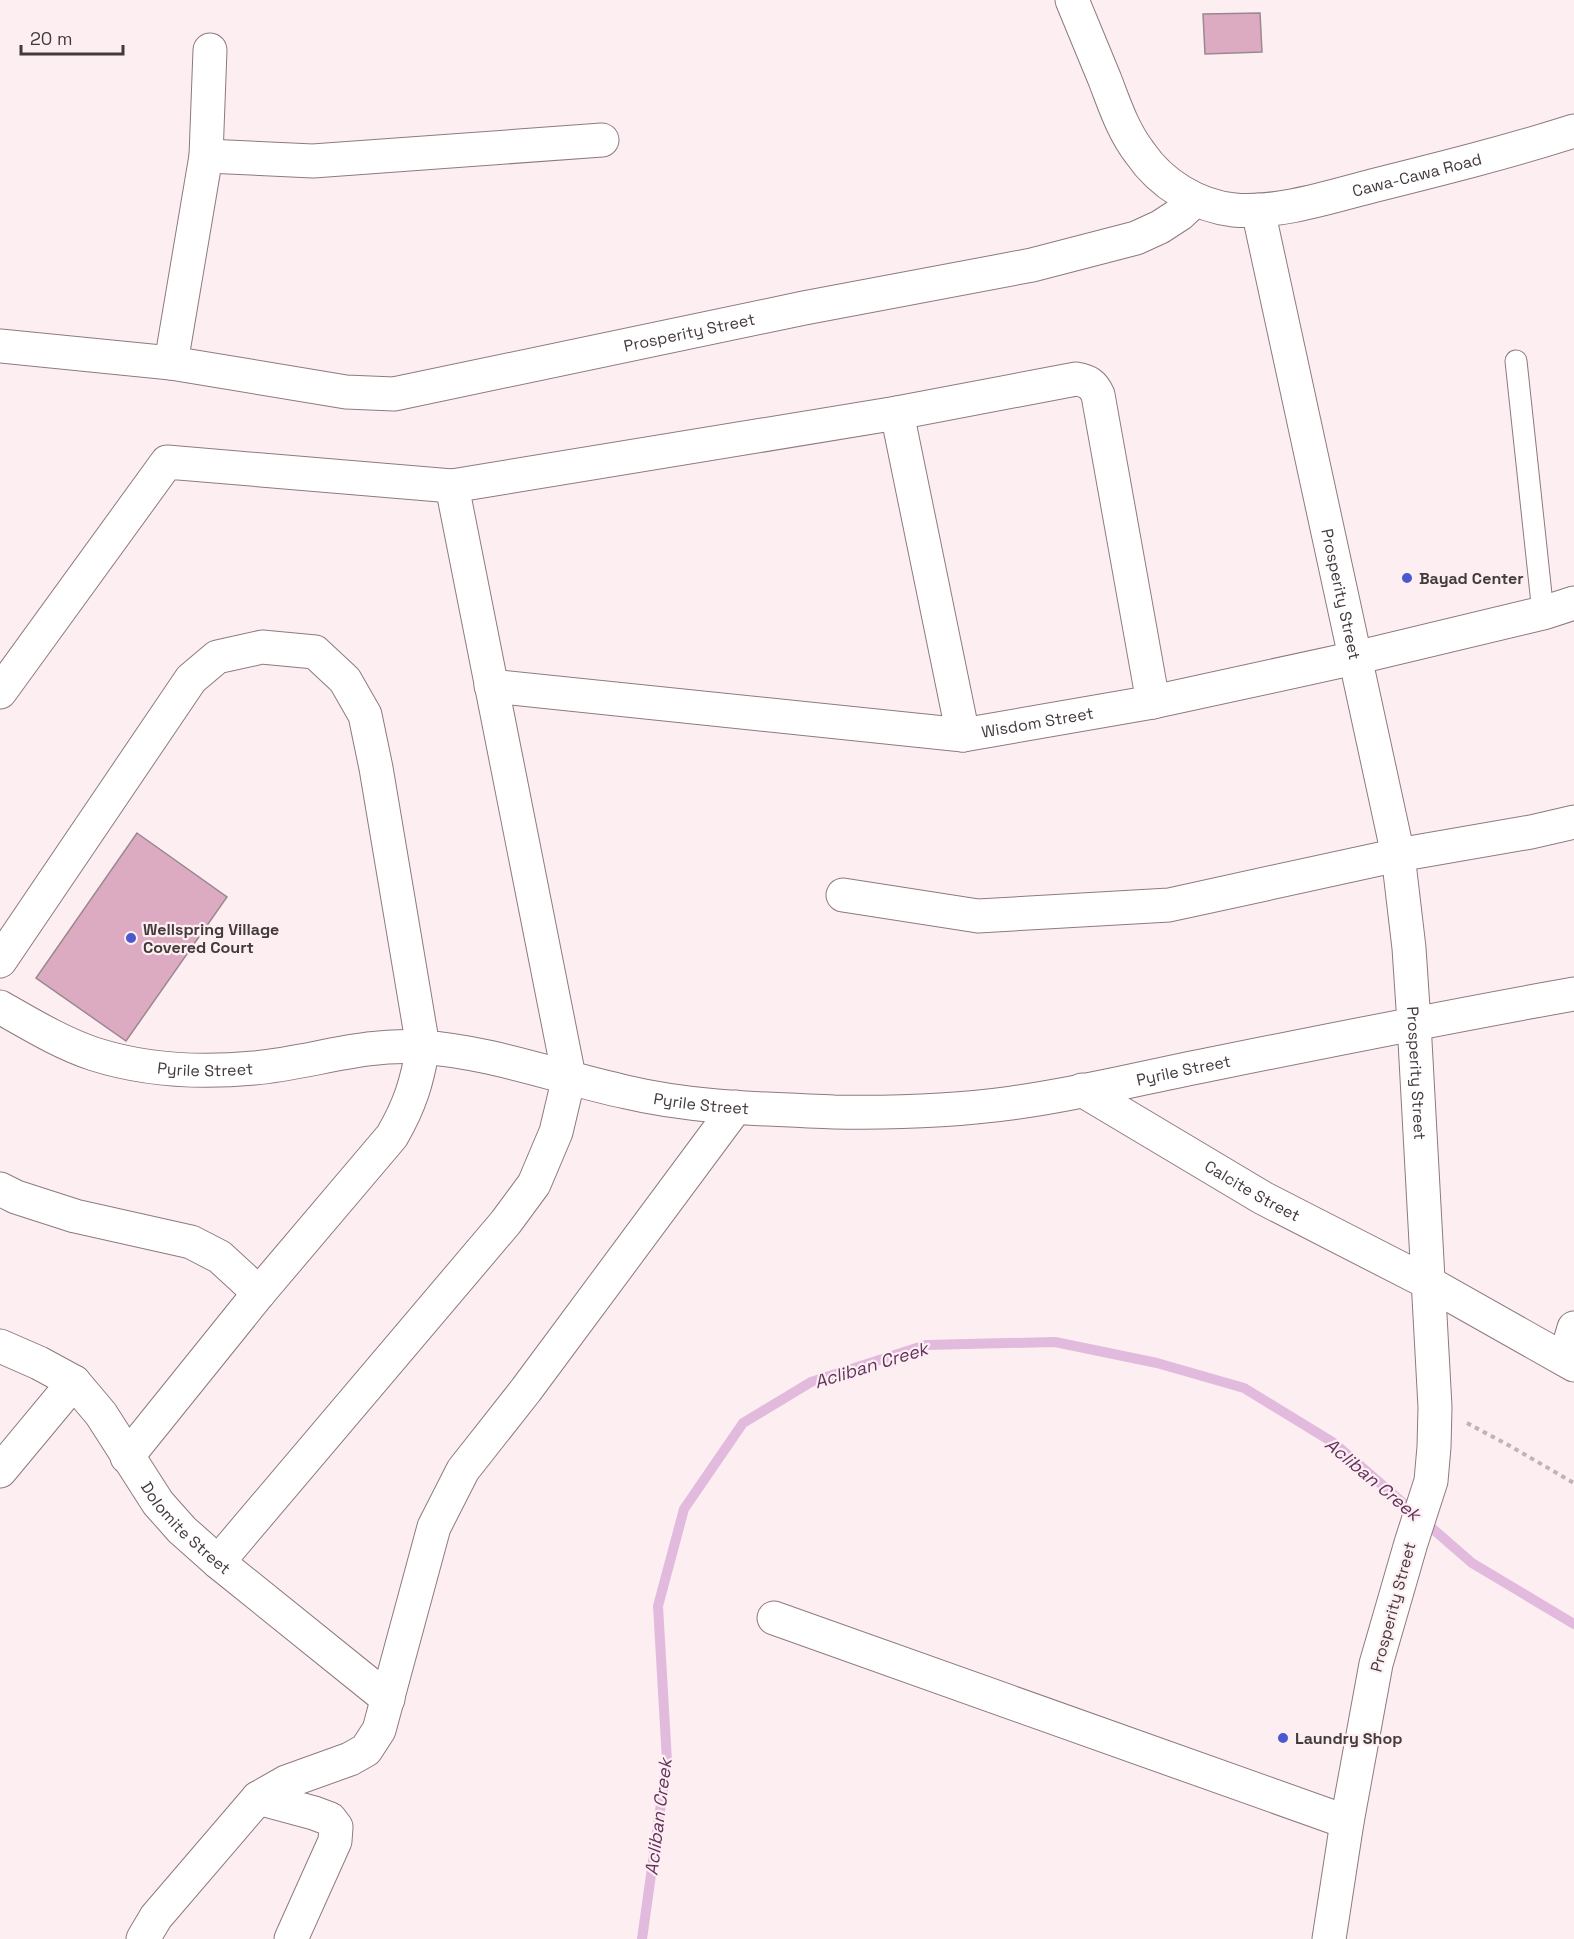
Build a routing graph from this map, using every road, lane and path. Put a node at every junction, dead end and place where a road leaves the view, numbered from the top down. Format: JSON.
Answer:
{"nodes":[{"id":1,"x":1072,"y":0,"type":"edge"},
{"id":2,"x":210,"y":50,"type":"dead end"},
{"id":3,"x":1574,"y":131,"type":"edge"},
{"id":4,"x":602,"y":140,"type":"dead end"},
{"id":5,"x":206,"y":156,"type":"junction"},
{"id":6,"x":1195,"y":200,"type":"junction"},
{"id":7,"x":1258,"y":210,"type":"junction"},
{"id":8,"x":0,"y":346,"type":"edge"},
{"id":9,"x":1516,"y":361,"type":"dead end"},
{"id":10,"x":171,"y":363,"type":"junction"},
{"id":11,"x":897,"y":413,"type":"junction"},
{"id":12,"x":452,"y":486,"type":"junction"},
{"id":13,"x":1574,"y":603,"type":"edge"},
{"id":14,"x":1543,"y":613,"type":"junction"},
{"id":15,"x":1355,"y":658,"type":"junction"},
{"id":16,"x":491,"y":686,"type":"junction"},
{"id":17,"x":0,"y":692,"type":"edge"},
{"id":18,"x":1153,"y":702,"type":"junction"},
{"id":19,"x":963,"y":735,"type":"junction"},
{"id":20,"x":1574,"y":822,"type":"edge"},
{"id":21,"x":1398,"y":855,"type":"junction"},
{"id":22,"x":843,"y":895,"type":"dead end"},
{"id":23,"x":0,"y":961,"type":"edge"},
{"id":24,"x":1574,"y":994,"type":"edge"},
{"id":25,"x":0,"y":1007,"type":"edge"},
{"id":26,"x":1414,"y":1023,"type":"junction"},
{"id":27,"x":423,"y":1047,"type":"junction"},
{"id":28,"x":569,"y":1077,"type":"junction"},
{"id":29,"x":1082,"y":1090,"type":"junction"},
{"id":30,"x":736,"y":1107,"type":"junction"},
{"id":31,"x":0,"y":1189,"type":"edge"},
{"id":32,"x":1427,"y":1282,"type":"junction"},
{"id":33,"x":259,"y":1293,"type":"junction"},
{"id":34,"x":1574,"y":1328,"type":"edge"},
{"id":35,"x":0,"y":1346,"type":"edge"},
{"id":36,"x":1569,"y":1362,"type":"edge"},
{"id":37,"x":74,"y":1383,"type":"junction"},
{"id":38,"x":1435,"y":1407,"type":"junction"},
{"id":39,"x":127,"y":1457,"type":"junction"},
{"id":40,"x":0,"y":1471,"type":"edge"},
{"id":41,"x":1574,"y":1483,"type":"edge"},
{"id":42,"x":218,"y":1562,"type":"junction"},
{"id":43,"x":774,"y":1618,"type":"dead end"},
{"id":44,"x":388,"y":1699,"type":"junction"},
{"id":45,"x":258,"y":1798,"type":"junction"},
{"id":46,"x":1347,"y":1822,"type":"junction"},
{"id":47,"x":143,"y":1939,"type":"edge"},
{"id":48,"x":291,"y":1939,"type":"edge"},
{"id":49,"x":1329,"y":1939,"type":"edge"}],
"edges":[{"from":1,"to":6,"type":"street","name":"Cawa-Cawa Road"},
{"from":2,"to":5,"type":"street"},
{"from":3,"to":7,"type":"street","name":"Cawa-Cawa Road"},
{"from":4,"to":5,"type":"street"},
{"from":5,"to":10,"type":"street"},
{"from":6,"to":7,"type":"street","name":"Cawa-Cawa Road"},
{"from":6,"to":10,"type":"street","name":"Prosperity Street"},
{"from":7,"to":15,"type":"street","name":"Prosperity Street"},
{"from":8,"to":10,"type":"street","name":"Prosperity Street"},
{"from":9,"to":14,"type":"lane"},
{"from":11,"to":12,"type":"street"},
{"from":11,"to":18,"type":"street"},
{"from":11,"to":19,"type":"street"},
{"from":12,"to":16,"type":"street"},
{"from":12,"to":17,"type":"street"},
{"from":13,"to":14,"type":"street","name":"Wisdom Street"},
{"from":14,"to":15,"type":"street","name":"Wisdom Street"},
{"from":15,"to":18,"type":"street","name":"Wisdom Street"},
{"from":15,"to":21,"type":"street","name":"Prosperity Street"},
{"from":16,"to":19,"type":"street","name":"Wisdom Street"},
{"from":16,"to":28,"type":"street"},
{"from":18,"to":19,"type":"street","name":"Wisdom Street"},
{"from":20,"to":21,"type":"street"},
{"from":21,"to":22,"type":"street"},
{"from":21,"to":26,"type":"street","name":"Prosperity Street"},
{"from":23,"to":27,"type":"street"},
{"from":24,"to":26,"type":"street","name":"Pyrile Street"},
{"from":25,"to":27,"type":"street","name":"Pyrile Street"},
{"from":26,"to":29,"type":"street","name":"Pyrile Street"},
{"from":26,"to":32,"type":"street","name":"Prosperity Street"},
{"from":27,"to":28,"type":"street","name":"Pyrile Street"},
{"from":27,"to":33,"type":"street"},
{"from":28,"to":30,"type":"street","name":"Pyrile Street"},
{"from":28,"to":42,"type":"street"},
{"from":29,"to":30,"type":"street","name":"Pyrile Street"},
{"from":29,"to":32,"type":"street","name":"Calcite Street"},
{"from":30,"to":44,"type":"street"},
{"from":31,"to":33,"type":"street"},
{"from":32,"to":36,"type":"street","name":"Calcite Street"},
{"from":32,"to":38,"type":"street","name":"Prosperity Street"},
{"from":33,"to":39,"type":"street"},
{"from":34,"to":36,"type":"street"},
{"from":35,"to":37,"type":"street","name":"Dolomite Street"},
{"from":37,"to":39,"type":"street","name":"Dolomite Street"},
{"from":37,"to":40,"type":"street"},
{"from":38,"to":41,"type":"path"},
{"from":38,"to":46,"type":"street","name":"Prosperity Street"},
{"from":39,"to":42,"type":"street","name":"Dolomite Street"},
{"from":42,"to":44,"type":"street","name":"Dolomite Street"},
{"from":43,"to":46,"type":"street"},
{"from":44,"to":45,"type":"street"},
{"from":45,"to":47,"type":"street"},
{"from":45,"to":48,"type":"street"},
{"from":46,"to":49,"type":"street","name":"Prosperity Street"}]}
